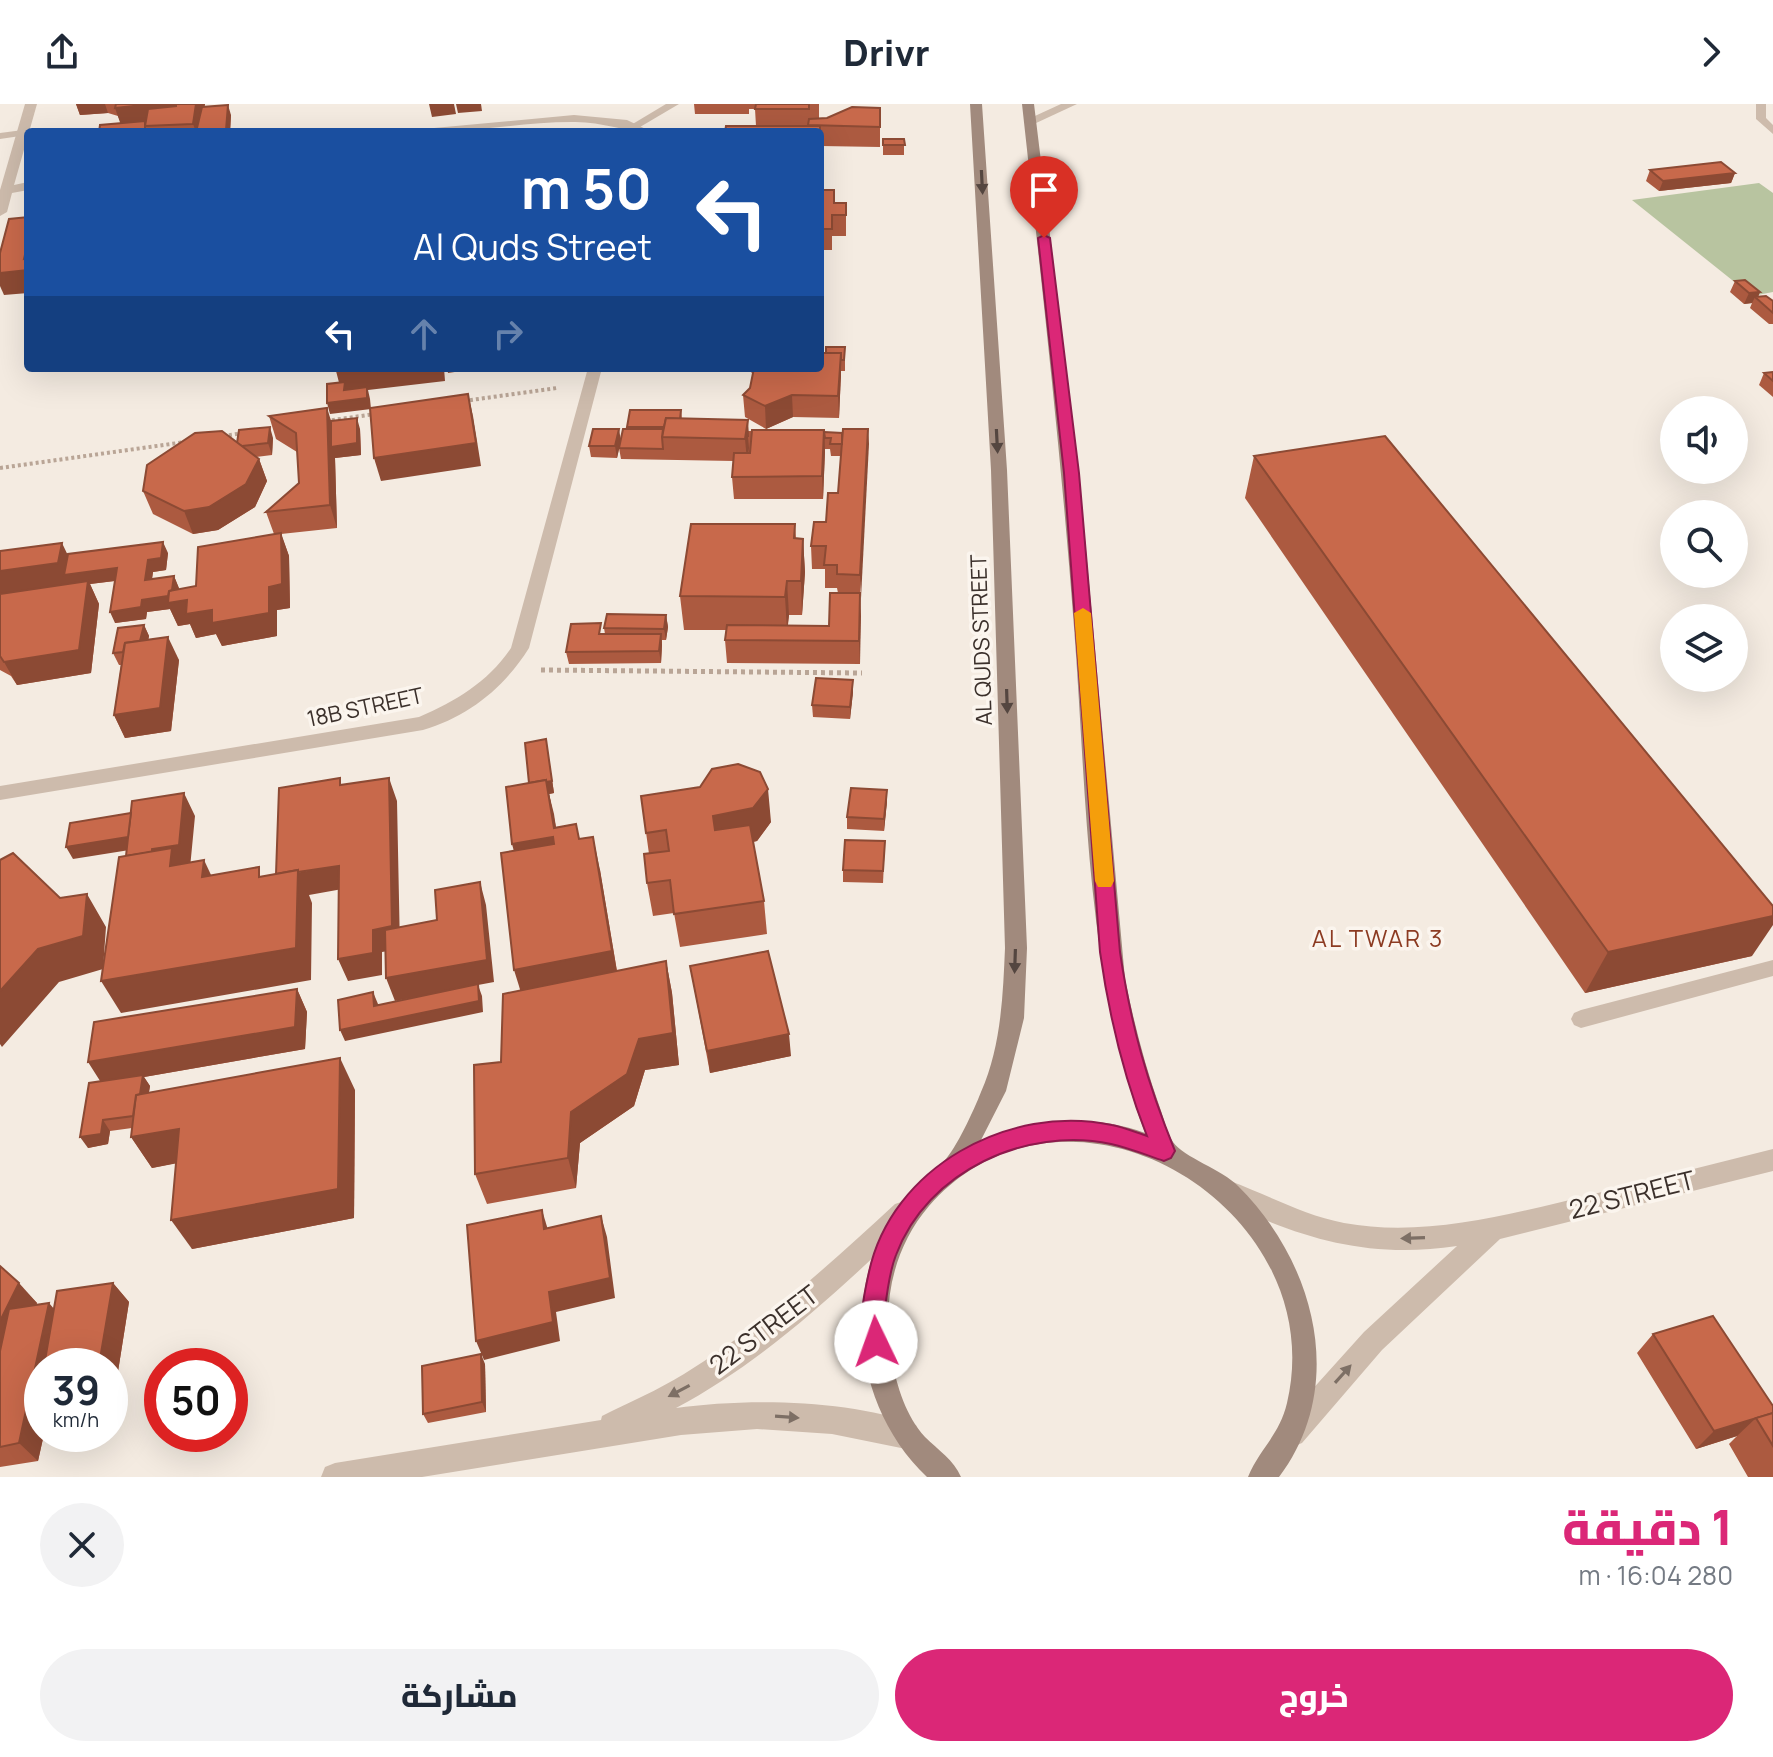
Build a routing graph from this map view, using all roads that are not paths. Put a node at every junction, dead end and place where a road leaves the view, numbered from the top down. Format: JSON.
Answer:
{"nodes":[{"id":1,"x":31,"y":104,"type":"edge"},
{"id":2,"x":674,"y":104,"type":"edge"},
{"id":3,"x":976,"y":104,"type":"edge"},
{"id":4,"x":1071,"y":104,"type":"edge"},
{"id":5,"x":1761,"y":104,"type":"edge"},
{"id":6,"x":1029,"y":112,"type":"edge"},
{"id":7,"x":24,"y":128,"type":"edge"},
{"id":8,"x":471,"y":128,"type":"edge"},
{"id":9,"x":641,"y":128,"type":"edge"},
{"id":10,"x":24,"y":129,"type":"edge"},
{"id":11,"x":1773,"y":131,"type":"edge"},
{"id":12,"x":23,"y":133,"type":"junction"},
{"id":13,"x":0,"y":136,"type":"edge"},
{"id":14,"x":24,"y":169,"type":"edge"},
{"id":15,"x":12,"y":170,"type":"junction"},
{"id":16,"x":24,"y":187,"type":"edge"},
{"id":17,"x":7,"y":190,"type":"junction"},
{"id":18,"x":0,"y":212,"type":"edge"},
{"id":19,"x":593,"y":376,"type":"edge"},
{"id":20,"x":1,"y":793,"type":"edge"},
{"id":21,"x":1773,"y":968,"type":"edge"},
{"id":22,"x":1581,"y":1019,"type":"dead end"},
{"id":23,"x":1164,"y":1151,"type":"junction"},
{"id":24,"x":1773,"y":1160,"type":"edge"},
{"id":25,"x":956,"y":1164,"type":"junction"},
{"id":26,"x":1226,"y":1190,"type":"junction"},
{"id":27,"x":913,"y":1203,"type":"junction"},
{"id":28,"x":1491,"y":1231,"type":"junction"},
{"id":29,"x":1292,"y":1433,"type":"junction"},
{"id":30,"x":598,"y":1434,"type":"junction"},
{"id":31,"x":906,"y":1435,"type":"junction"},
{"id":32,"x":335,"y":1477,"type":"edge"},
{"id":33,"x":947,"y":1477,"type":"edge"},
{"id":34,"x":1262,"y":1477,"type":"edge"}],
"edges":[{"from":1,"to":7,"type":"street"},
{"from":2,"to":9,"type":"lane"},
{"from":3,"to":25,"type":"main road","name":"AL QUDS STREET","one_way":true},
{"from":4,"to":6,"type":"street"},
{"from":5,"to":11,"type":"lane"},
{"from":6,"to":23,"type":"main road"},
{"from":8,"to":9,"type":"street"},
{"from":10,"to":12,"type":"street"},
{"from":12,"to":13,"type":"lane"},
{"from":12,"to":15,"type":"street"},
{"from":14,"to":15,"type":"street"},
{"from":15,"to":17,"type":"street"},
{"from":16,"to":17,"type":"street"},
{"from":17,"to":18,"type":"street"},
{"from":19,"to":20,"type":"street","name":"18B STREET"},
{"from":21,"to":22,"type":"lane"},
{"from":23,"to":25,"type":"main road"},
{"from":23,"to":26,"type":"main road"},
{"from":24,"to":28,"type":"street","name":"22 STREET"},
{"from":25,"to":27,"type":"main road"},
{"from":28,"to":26,"type":"street","name":"22 STREET","one_way":true},
{"from":26,"to":29,"type":"main road"},
{"from":27,"to":30,"type":"street","name":"22 STREET","one_way":true},
{"from":27,"to":31,"type":"main road"},
{"from":29,"to":28,"type":"street","name":"22 STREET","one_way":true},
{"from":29,"to":34,"type":"main road"},
{"from":30,"to":31,"type":"street","name":"22 STREET","one_way":true},
{"from":30,"to":32,"type":"street","name":"22 STREET"},
{"from":31,"to":33,"type":"main road"}]}
